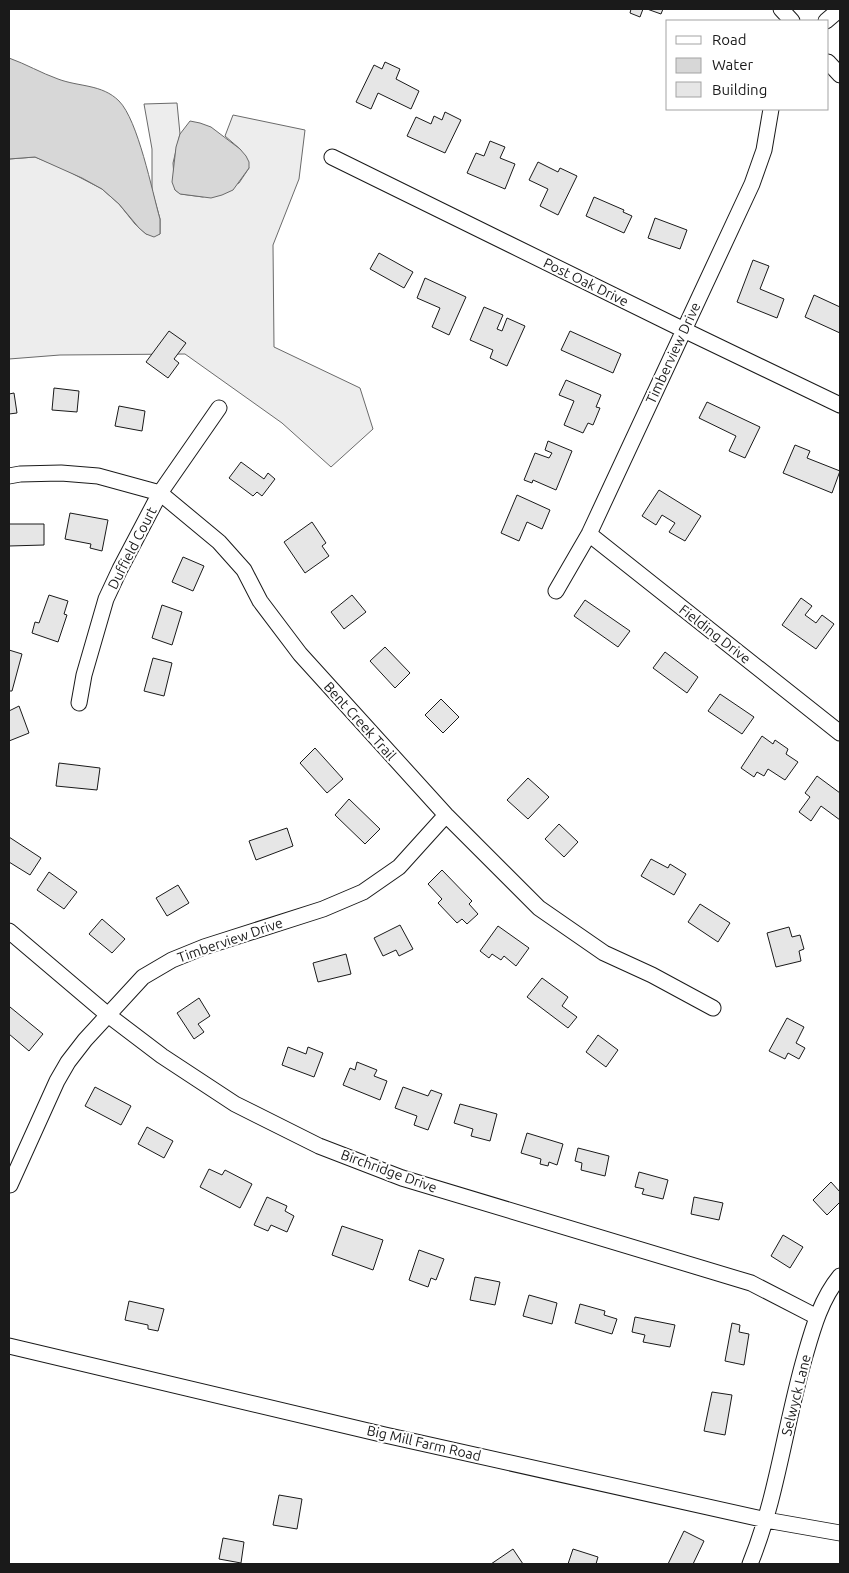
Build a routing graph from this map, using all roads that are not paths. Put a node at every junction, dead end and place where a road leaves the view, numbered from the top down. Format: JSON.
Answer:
{"nodes":[{"id":1,"x":781,"y":9,"type":"edge"},
{"id":2,"x":840,"y":9,"type":"edge"},
{"id":3,"x":791,"y":20,"type":"edge"},
{"id":4,"x":827,"y":20,"type":"edge"},
{"id":5,"x":829,"y":63,"type":"edge"},
{"id":6,"x":840,"y":75,"type":"edge"},
{"id":7,"x":771,"y":110,"type":"edge"},
{"id":8,"x":332,"y":157,"type":"dead end"},
{"id":9,"x":684,"y":330,"type":"junction"},
{"id":10,"x":840,"y":405,"type":"edge"},
{"id":11,"x":219,"y":408,"type":"dead end"},
{"id":12,"x":9,"y":476,"type":"edge"},
{"id":13,"x":160,"y":493,"type":"junction"},
{"id":14,"x":589,"y":534,"type":"junction"},
{"id":15,"x":556,"y":591,"type":"dead end"},
{"id":16,"x":79,"y":703,"type":"dead end"},
{"id":17,"x":840,"y":733,"type":"edge"},
{"id":18,"x":446,"y":815,"type":"junction"},
{"id":19,"x":9,"y":931,"type":"edge"},
{"id":20,"x":713,"y":1008,"type":"dead end"},
{"id":21,"x":108,"y":1015,"type":"junction"},
{"id":22,"x":9,"y":1185,"type":"edge"},
{"id":23,"x":840,"y":1276,"type":"edge"},
{"id":24,"x":817,"y":1317,"type":"junction"},
{"id":25,"x":9,"y":1346,"type":"edge"},
{"id":26,"x":766,"y":1520,"type":"junction"},
{"id":27,"x":840,"y":1533,"type":"edge"},
{"id":28,"x":750,"y":1564,"type":"edge"}],
"edges":[{"from":1,"to":3,"type":"street"},
{"from":2,"to":4,"type":"street"},
{"from":5,"to":6,"type":"street"},
{"from":7,"to":9,"type":"street","name":"Timberview Drive"},
{"from":8,"to":9,"type":"street","name":"Post Oak Drive"},
{"from":9,"to":10,"type":"street","name":"Post Oak Drive"},
{"from":9,"to":14,"type":"street","name":"Timberview Drive"},
{"from":11,"to":13,"type":"street","name":"Duffield Court"},
{"from":12,"to":13,"type":"street","name":"Bent Creek Trail"},
{"from":13,"to":16,"type":"street","name":"Duffield Court"},
{"from":13,"to":18,"type":"street","name":"Bent Creek Trail"},
{"from":14,"to":15,"type":"street","name":"Timberview Drive"},
{"from":14,"to":17,"type":"street","name":"Fielding Drive"},
{"from":18,"to":20,"type":"street","name":"Bent Creek Trail"},
{"from":18,"to":21,"type":"street","name":"Timberview Drive"},
{"from":19,"to":21,"type":"street","name":"Birchridge Drive"},
{"from":21,"to":22,"type":"street","name":"Timberview Drive"},
{"from":21,"to":24,"type":"street","name":"Birchridge Drive"},
{"from":23,"to":24,"type":"street","name":"Selwyck Lane"},
{"from":24,"to":26,"type":"street","name":"Selwyck Lane"},
{"from":25,"to":26,"type":"street","name":"Big Mill Farm Road"},
{"from":26,"to":27,"type":"street","name":"Big Mill Farm Road"},
{"from":26,"to":28,"type":"street","name":"Selwyck Lane"}]}
